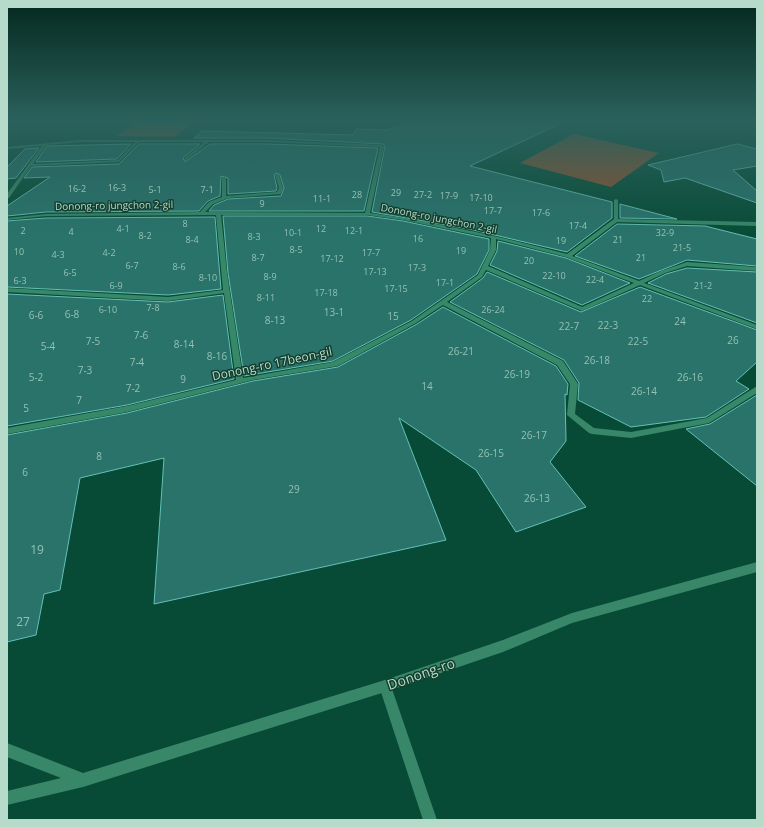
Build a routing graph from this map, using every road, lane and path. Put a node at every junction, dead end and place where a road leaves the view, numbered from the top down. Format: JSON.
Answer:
{"nodes":[{"id":1,"x":34,"y":161,"type":"edge"},
{"id":2,"x":119,"y":161,"type":"edge"},
{"id":3,"x":379,"y":161,"type":"edge"},
{"id":4,"x":31,"y":165,"type":"junction"},
{"id":5,"x":278,"y":175,"type":"dead end"},
{"id":6,"x":224,"y":178,"type":"dead end"},
{"id":7,"x":7,"y":197,"type":"edge"},
{"id":8,"x":224,"y":199,"type":"junction"},
{"id":9,"x":616,"y":200,"type":"dead end"},
{"id":10,"x":202,"y":213,"type":"junction"},
{"id":11,"x":218,"y":213,"type":"junction"},
{"id":12,"x":367,"y":214,"type":"junction"},
{"id":13,"x":7,"y":219,"type":"edge"},
{"id":14,"x":616,"y":220,"type":"junction"},
{"id":15,"x":757,"y":224,"type":"edge"},
{"id":16,"x":494,"y":237,"type":"junction"},
{"id":17,"x":568,"y":256,"type":"junction"},
{"id":18,"x":485,"y":267,"type":"junction"},
{"id":19,"x":757,"y":268,"type":"edge"},
{"id":20,"x":641,"y":282,"type":"junction"},
{"id":21,"x":7,"y":290,"type":"edge"},
{"id":22,"x":227,"y":291,"type":"junction"},
{"id":23,"x":442,"y":302,"type":"junction"},
{"id":24,"x":757,"y":327,"type":"edge"},
{"id":25,"x":240,"y":382,"type":"junction"},
{"id":26,"x":757,"y":389,"type":"edge"},
{"id":27,"x":7,"y":431,"type":"edge"},
{"id":28,"x":757,"y":567,"type":"edge"},
{"id":29,"x":385,"y":686,"type":"junction"},
{"id":30,"x":7,"y":750,"type":"edge"},
{"id":31,"x":83,"y":780,"type":"junction"},
{"id":32,"x":7,"y":798,"type":"edge"},
{"id":33,"x":430,"y":820,"type":"edge"}],
"edges":[{"from":1,"to":4,"type":"street"},
{"from":2,"to":4,"type":"street"},
{"from":3,"to":12,"type":"street"},
{"from":4,"to":7,"type":"street"},
{"from":5,"to":8,"type":"street"},
{"from":6,"to":8,"type":"street"},
{"from":8,"to":10,"type":"street"},
{"from":9,"to":14,"type":"street"},
{"from":10,"to":11,"type":"street","name":"Donong-ro jungchon 2-gil"},
{"from":10,"to":13,"type":"street","name":"Donong-ro jungchon 2-gil"},
{"from":11,"to":12,"type":"street","name":"Donong-ro jungchon 2-gil"},
{"from":11,"to":22,"type":"street"},
{"from":12,"to":16,"type":"street","name":"Donong-ro jungchon 2-gil"},
{"from":14,"to":15,"type":"street"},
{"from":14,"to":17,"type":"street"},
{"from":16,"to":17,"type":"street","name":"Donong-ro jungchon 2-gil"},
{"from":16,"to":18,"type":"street","name":"Donong-ro 17beon-gil"},
{"from":17,"to":20,"type":"street","name":"Donong-ro jungchon 2-gil"},
{"from":18,"to":20,"type":"street"},
{"from":18,"to":23,"type":"street","name":"Donong-ro 17beon-gil"},
{"from":19,"to":20,"type":"street"},
{"from":20,"to":24,"type":"street","name":"Donong-ro jungchon 2-gil"},
{"from":21,"to":22,"type":"street"},
{"from":22,"to":25,"type":"street"},
{"from":23,"to":25,"type":"street","name":"Donong-ro 17beon-gil"},
{"from":23,"to":26,"type":"street"},
{"from":25,"to":27,"type":"street","name":"Donong-ro 17beon-gil"},
{"from":28,"to":29,"type":"street","name":"Donong-ro"},
{"from":29,"to":31,"type":"street","name":"Donong-ro"},
{"from":29,"to":33,"type":"street"},
{"from":30,"to":31,"type":"street"},
{"from":31,"to":32,"type":"street","name":"Donong-ro"}]}
